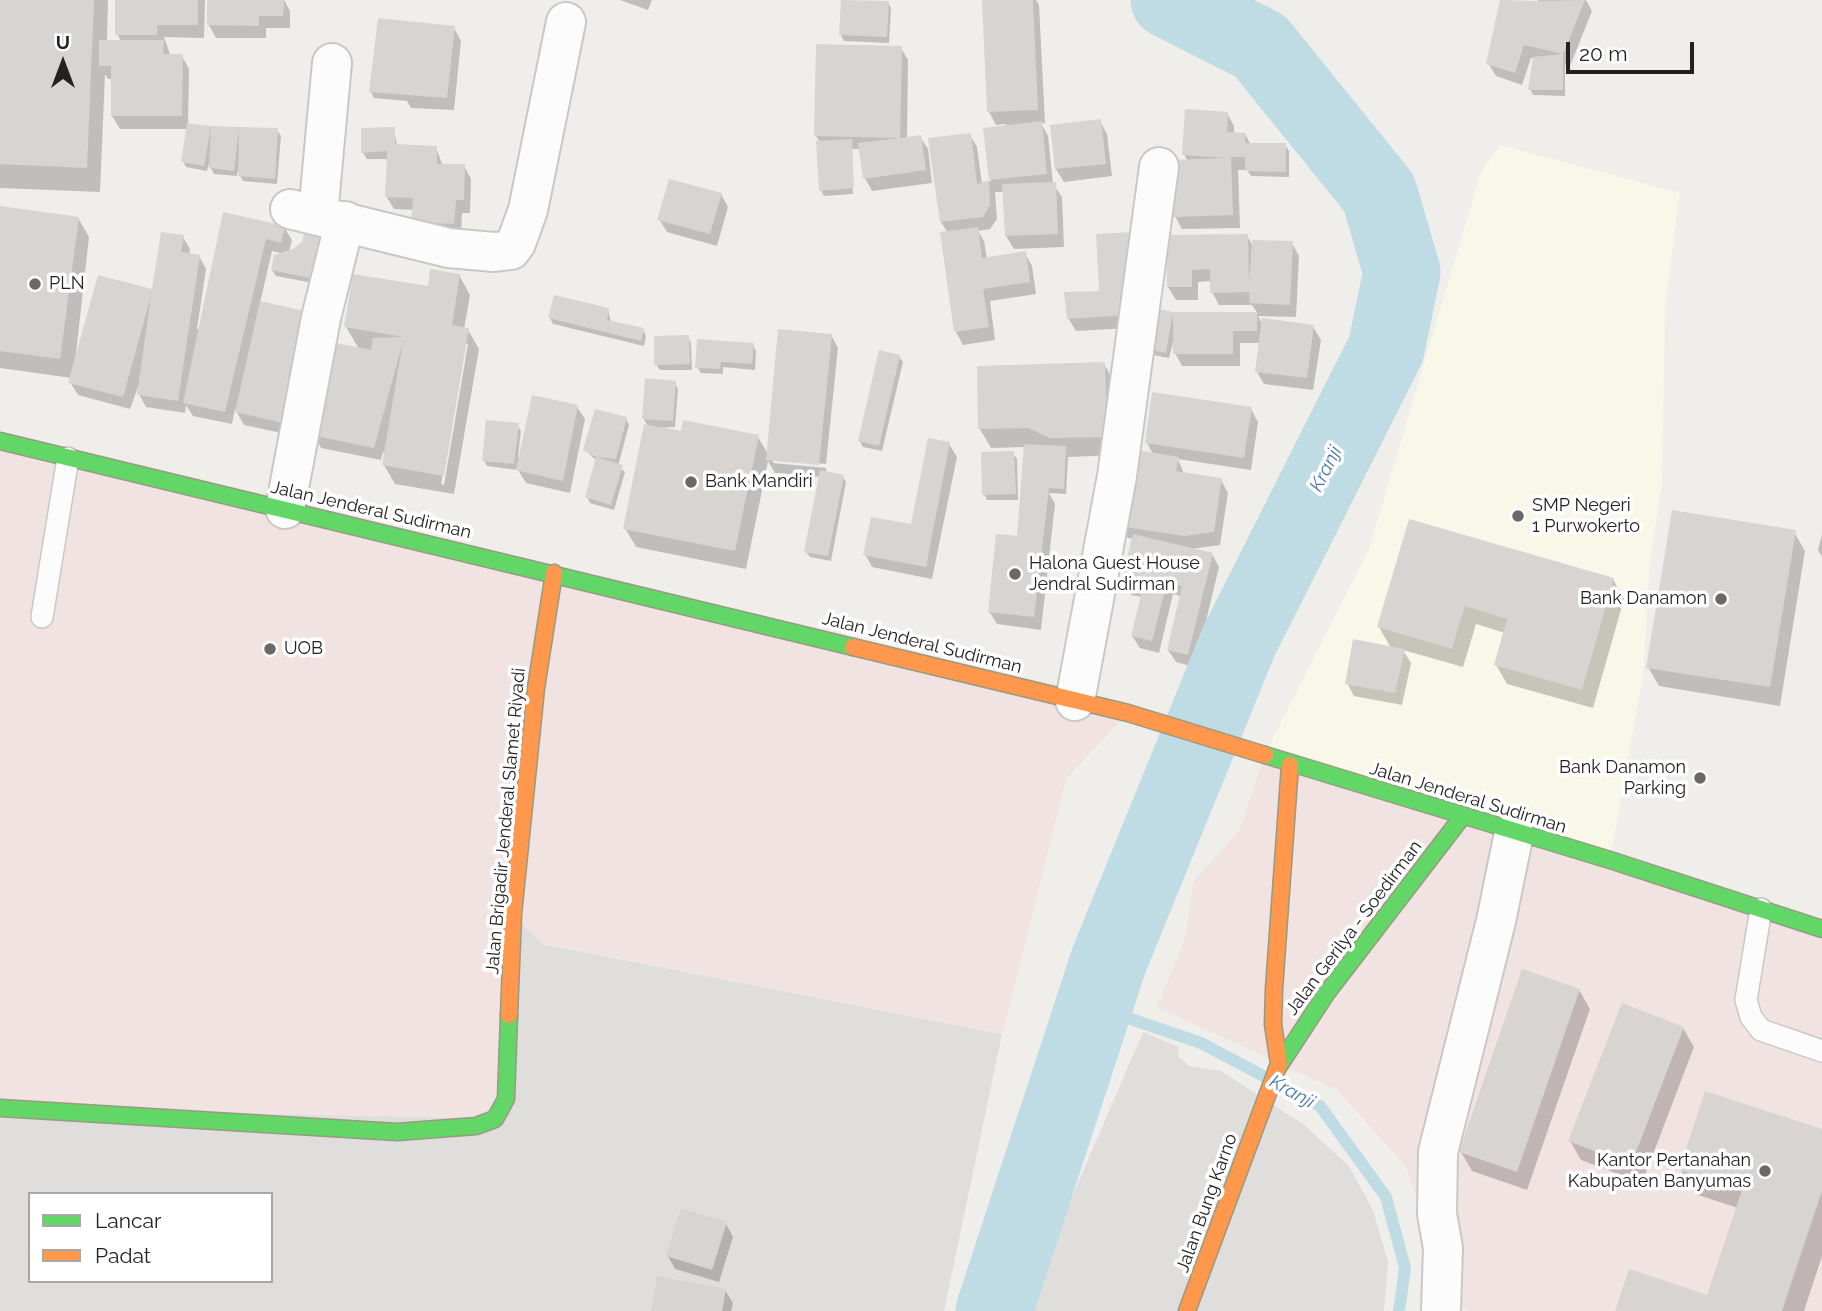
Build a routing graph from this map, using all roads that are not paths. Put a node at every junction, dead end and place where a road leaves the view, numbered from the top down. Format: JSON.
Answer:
{"nodes":[{"id":1,"x":566,"y":22,"type":"dead end"},
{"id":2,"x":332,"y":63,"type":"dead end"},
{"id":3,"x":1159,"y":167,"type":"dead end"},
{"id":4,"x":318,"y":215,"type":"junction"},
{"id":5,"x":0,"y":441,"type":"edge"},
{"id":6,"x":68,"y":458,"type":"junction"},
{"id":7,"x":285,"y":509,"type":"junction"},
{"id":8,"x":554,"y":573,"type":"junction"},
{"id":9,"x":42,"y":617,"type":"dead end"},
{"id":10,"x":1075,"y":701,"type":"junction"},
{"id":11,"x":1290,"y":765,"type":"junction"},
{"id":12,"x":1462,"y":817,"type":"junction"},
{"id":13,"x":1514,"y":833,"type":"junction"},
{"id":14,"x":1761,"y":909,"type":"junction"},
{"id":15,"x":1822,"y":929,"type":"edge"},
{"id":16,"x":1822,"y":1051,"type":"edge"},
{"id":17,"x":1279,"y":1064,"type":"junction"},
{"id":18,"x":0,"y":1108,"type":"edge"},
{"id":19,"x":1262,"y":1108,"type":"joint"},
{"id":20,"x":1187,"y":1311,"type":"edge"},
{"id":21,"x":1441,"y":1311,"type":"edge"}],
"edges":[{"from":1,"to":4,"type":"street"},
{"from":2,"to":4,"type":"street"},
{"from":3,"to":10,"type":"street"},
{"from":4,"to":7,"type":"street"},
{"from":5,"to":6,"type":"main road","name":"Jalan Jenderal Sudirman"},
{"from":6,"to":7,"type":"main road","name":"Jalan Jenderal Sudirman"},
{"from":6,"to":9,"type":"lane"},
{"from":7,"to":8,"type":"main road","name":"Jalan Jenderal Sudirman"},
{"from":8,"to":10,"type":"main road","name":"Jalan Jenderal Sudirman"},
{"from":8,"to":18,"type":"main road","name":"Jalan Brigadir Jenderal Slamet Riyadi"},
{"from":10,"to":11,"type":"main road","name":"Jalan Jenderal Sudirman"},
{"from":11,"to":12,"type":"main road","name":"Jalan Jenderal Sudirman"},
{"from":11,"to":17,"type":"main road","name":"Jalan Gerilya - Soedirman"},
{"from":12,"to":13,"type":"main road","name":"Jalan Jenderal Sudirman"},
{"from":12,"to":17,"type":"main road","name":"Jalan Gerilya - Soedirman"},
{"from":13,"to":14,"type":"main road","name":"Jalan Jenderal Sudirman"},
{"from":13,"to":21,"type":"street"},
{"from":14,"to":15,"type":"main road","name":"Jalan Jenderal Sudirman"},
{"from":14,"to":16,"type":"lane"},
{"from":17,"to":19,"type":"main road","name":"Jalan Gerilya - Soedirman"},
{"from":19,"to":20,"type":"main road","name":"Jalan Bung Karno"}]}
